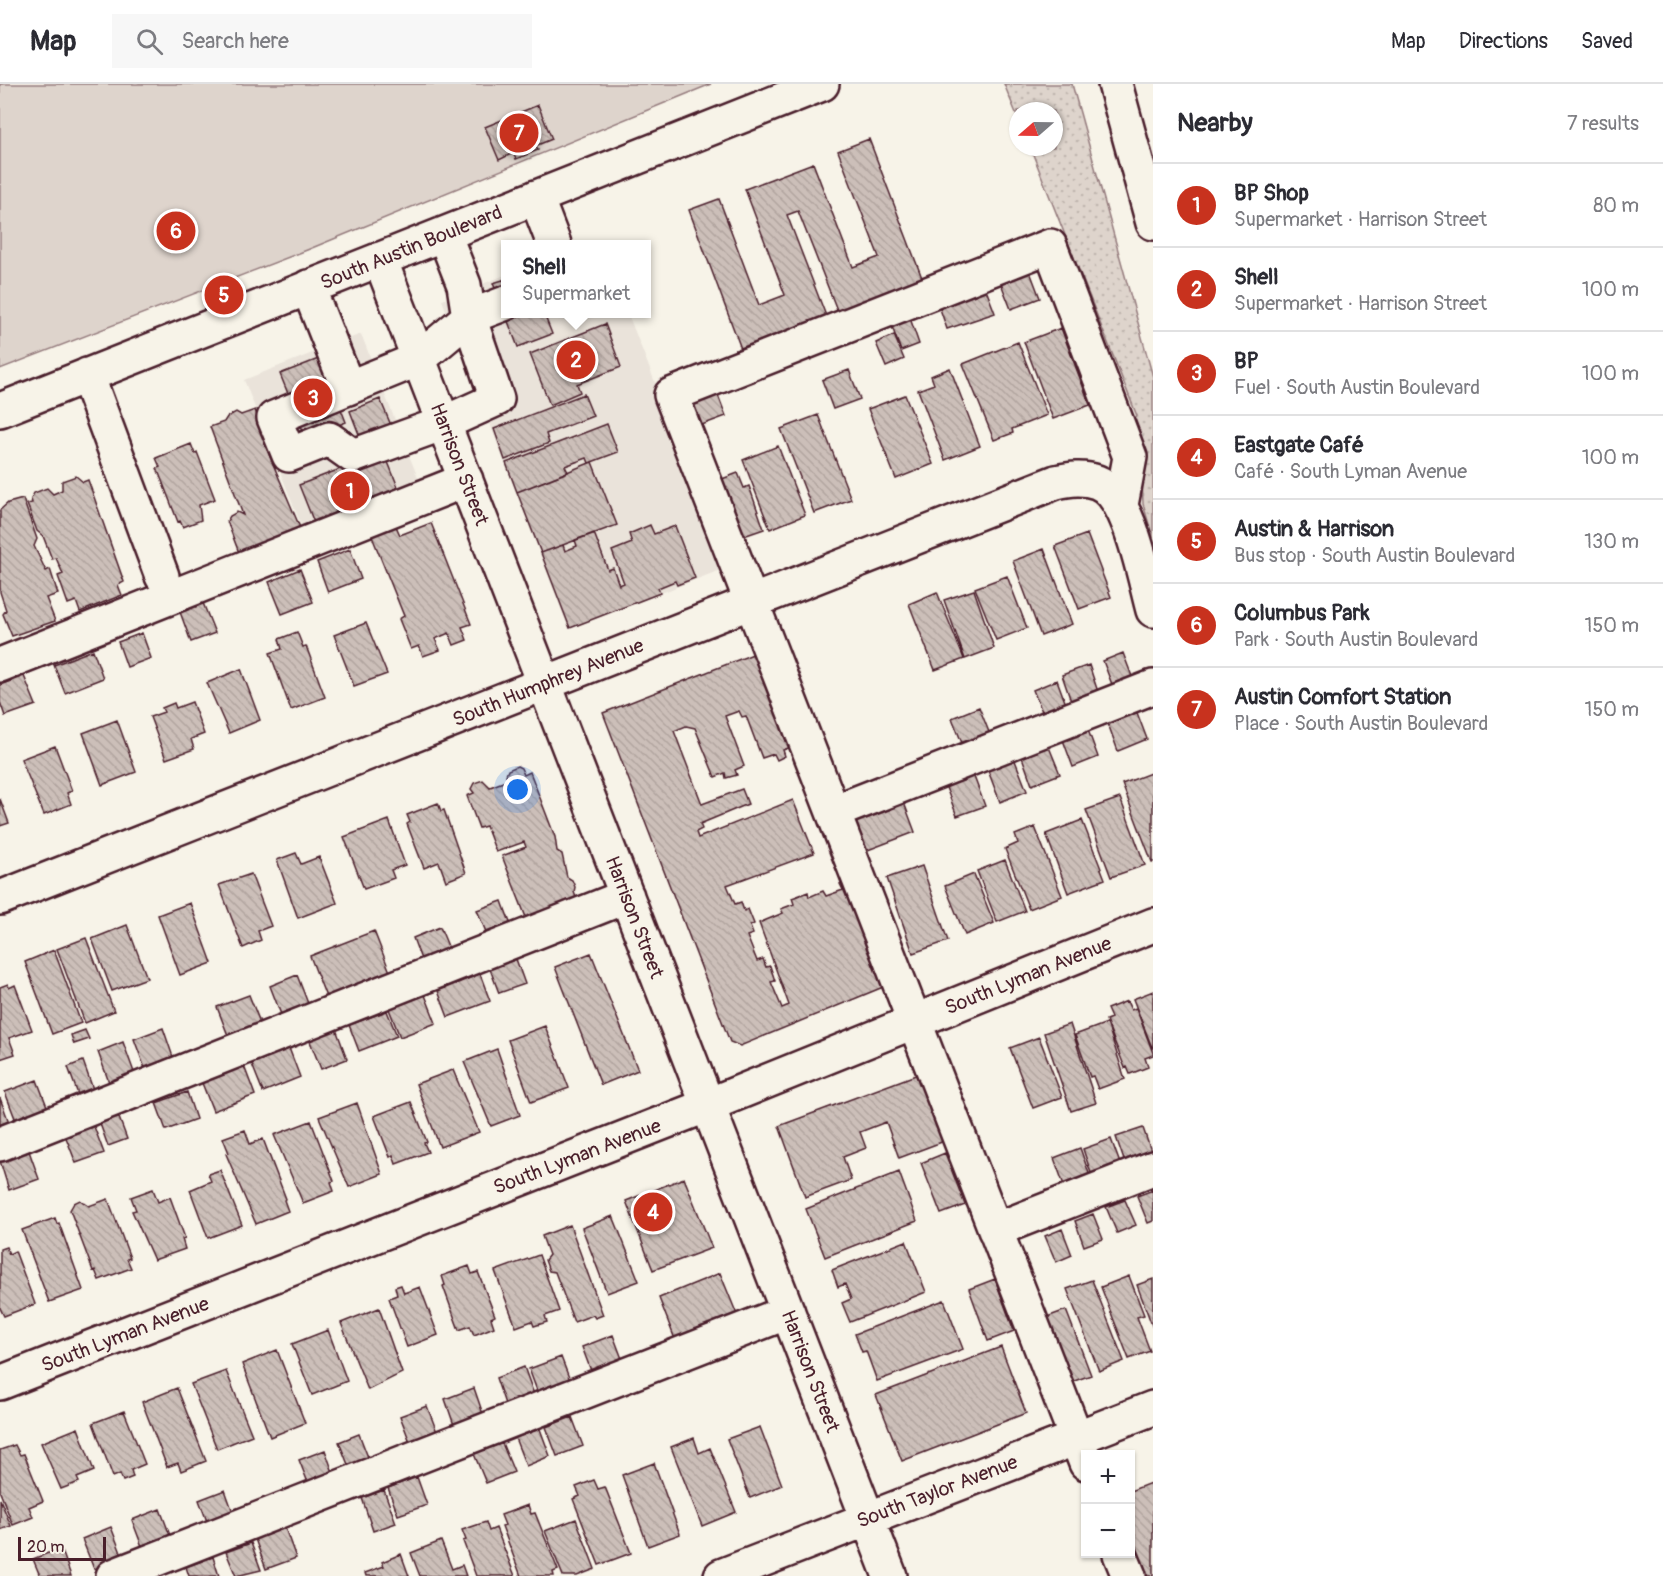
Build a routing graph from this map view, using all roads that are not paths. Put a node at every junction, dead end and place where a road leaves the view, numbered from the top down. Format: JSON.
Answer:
{"nodes":[{"id":1,"x":822,"y":84,"type":"edge"},
{"id":2,"x":1115,"y":84,"type":"edge"},
{"id":3,"x":536,"y":197,"type":"junction"},
{"id":4,"x":1153,"y":223,"type":"edge"},
{"id":5,"x":444,"y":234,"type":"junction"},
{"id":6,"x":552,"y":240,"type":"edge"},
{"id":7,"x":380,"y":259,"type":"junction"},
{"id":8,"x":308,"y":287,"type":"junction"},
{"id":9,"x":501,"y":305,"type":"edge"},
{"id":10,"x":469,"y":317,"type":"junction"},
{"id":11,"x":419,"y":359,"type":"junction"},
{"id":12,"x":87,"y":375,"type":"junction"},
{"id":13,"x":348,"y":388,"type":"junction"},
{"id":14,"x":0,"y":410,"type":"edge"},
{"id":15,"x":444,"y":423,"type":"junction"},
{"id":16,"x":466,"y":480,"type":"junction"},
{"id":17,"x":1121,"y":506,"type":"junction"},
{"id":18,"x":162,"y":576,"type":"dead end"},
{"id":19,"x":752,"y":602,"type":"junction"},
{"id":20,"x":1153,"y":610,"type":"edge"},
{"id":21,"x":0,"y":665,"type":"edge"},
{"id":22,"x":545,"y":683,"type":"junction"},
{"id":23,"x":1153,"y":687,"type":"edge"},
{"id":24,"x":834,"y":812,"type":"junction"},
{"id":25,"x":627,"y":896,"type":"junction"},
{"id":26,"x":0,"y":898,"type":"edge"},
{"id":27,"x":1153,"y":925,"type":"edge"},
{"id":28,"x":915,"y":1021,"type":"junction"},
{"id":29,"x":708,"y":1105,"type":"junction"},
{"id":30,"x":0,"y":1144,"type":"edge"},
{"id":31,"x":1153,"y":1168,"type":"edge"},
{"id":32,"x":995,"y":1230,"type":"junction"},
{"id":33,"x":788,"y":1311,"type":"junction"},
{"id":34,"x":0,"y":1383,"type":"edge"},
{"id":35,"x":1153,"y":1408,"type":"edge"},
{"id":36,"x":1081,"y":1450,"type":"edge"},
{"id":37,"x":868,"y":1518,"type":"junction"},
{"id":38,"x":1122,"y":1558,"type":"edge"},
{"id":39,"x":113,"y":1576,"type":"edge"},
{"id":40,"x":721,"y":1576,"type":"edge"},
{"id":41,"x":890,"y":1576,"type":"edge"},
{"id":42,"x":1129,"y":1576,"type":"edge"}],
"edges":[{"from":1,"to":3,"type":"main road","name":"South Austin Boulevard"},
{"from":2,"to":4,"type":"main road"},
{"from":3,"to":5,"type":"main road","name":"South Austin Boulevard"},
{"from":3,"to":6,"type":"main road"},
{"from":5,"to":7,"type":"main road","name":"South Austin Boulevard"},
{"from":5,"to":10,"type":"main road"},
{"from":7,"to":8,"type":"main road","name":"South Austin Boulevard"},
{"from":7,"to":11,"type":"main road","name":"Harrison Street"},
{"from":8,"to":12,"type":"main road","name":"South Austin Boulevard"},
{"from":8,"to":13,"type":"main road"},
{"from":9,"to":10,"type":"main road"},
{"from":10,"to":11,"type":"main road"},
{"from":10,"to":15,"type":"main road"},
{"from":11,"to":13,"type":"main road"},
{"from":11,"to":15,"type":"main road","name":"Harrison Street"},
{"from":12,"to":14,"type":"main road","name":"South Austin Boulevard"},
{"from":12,"to":18,"type":"main road"},
{"from":13,"to":15,"type":"main road"},
{"from":15,"to":16,"type":"main road","name":"Harrison Street"},
{"from":16,"to":21,"type":"main road"},
{"from":16,"to":22,"type":"main road","name":"Harrison Street"},
{"from":17,"to":19,"type":"main road","name":"South Humphrey Avenue"},
{"from":17,"to":19,"type":"main road"},
{"from":17,"to":20,"type":"main road"},
{"from":19,"to":22,"type":"main road","name":"South Humphrey Avenue"},
{"from":19,"to":24,"type":"main road"},
{"from":22,"to":25,"type":"main road","name":"Harrison Street"},
{"from":22,"to":26,"type":"main road","name":"South Humphrey Avenue"},
{"from":23,"to":24,"type":"main road"},
{"from":24,"to":28,"type":"main road"},
{"from":25,"to":29,"type":"main road","name":"Harrison Street"},
{"from":25,"to":30,"type":"main road"},
{"from":27,"to":28,"type":"main road","name":"South Lyman Avenue"},
{"from":28,"to":29,"type":"main road","name":"South Lyman Avenue"},
{"from":28,"to":32,"type":"main road"},
{"from":29,"to":33,"type":"main road","name":"Harrison Street"},
{"from":29,"to":34,"type":"main road","name":"South Lyman Avenue"},
{"from":31,"to":32,"type":"main road"},
{"from":32,"to":36,"type":"main road"},
{"from":33,"to":37,"type":"main road","name":"Harrison Street"},
{"from":33,"to":39,"type":"main road"},
{"from":35,"to":36,"type":"main road","name":"South Taylor Avenue"},
{"from":36,"to":37,"type":"main road","name":"South Taylor Avenue"},
{"from":37,"to":40,"type":"main road","name":"South Taylor Avenue"},
{"from":37,"to":41,"type":"main road","name":"Harrison Street"},
{"from":38,"to":42,"type":"main road"}]}
